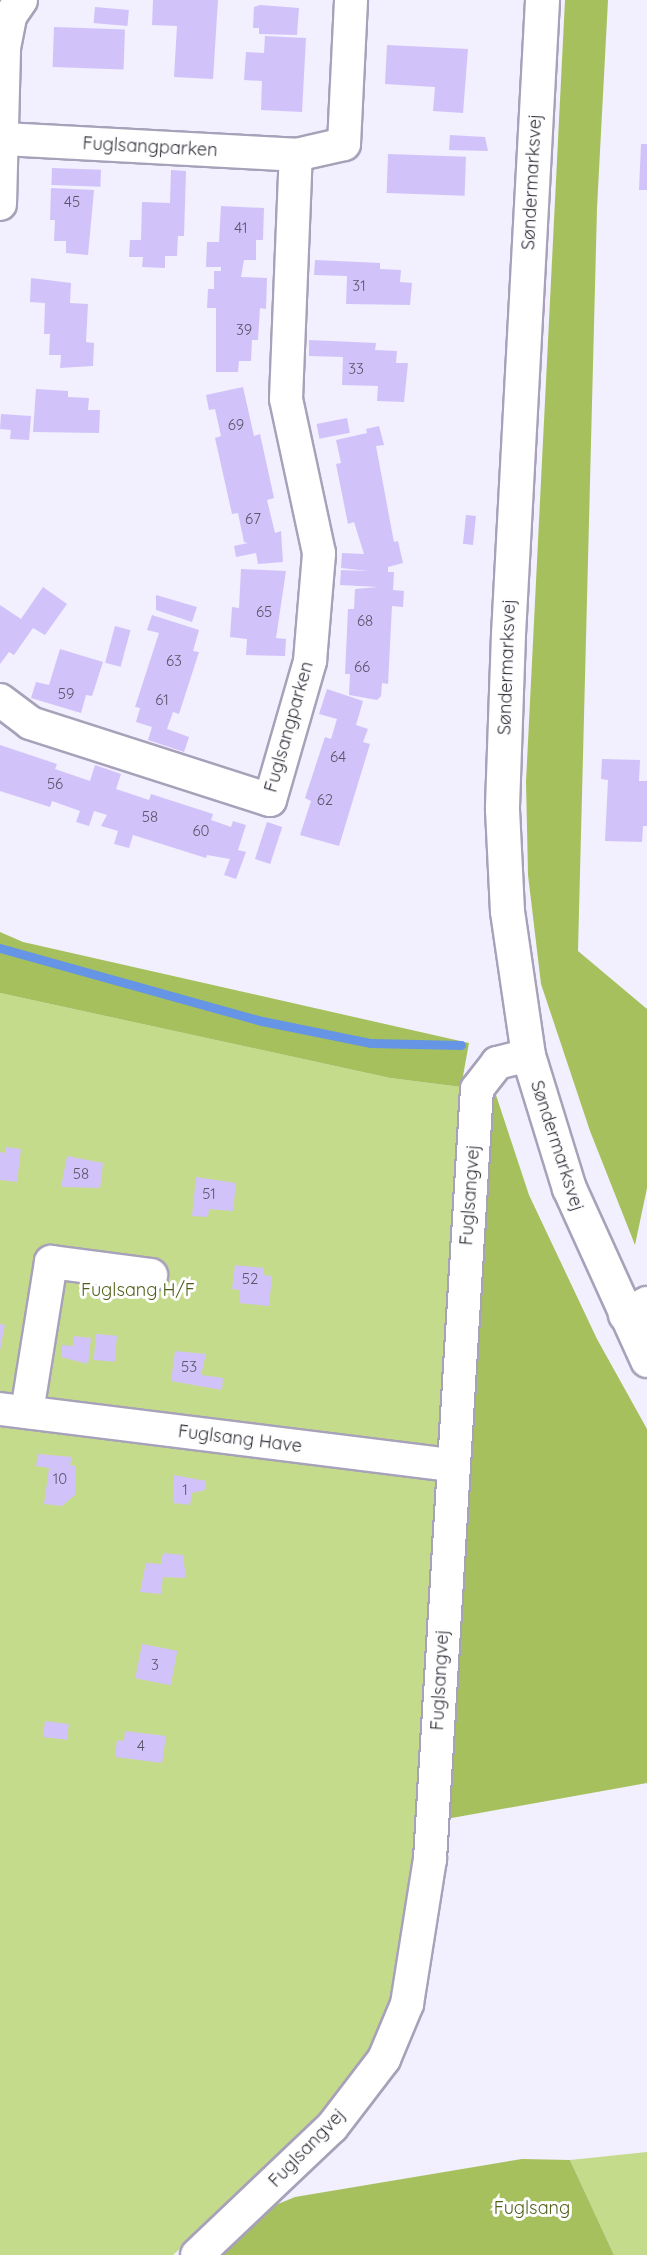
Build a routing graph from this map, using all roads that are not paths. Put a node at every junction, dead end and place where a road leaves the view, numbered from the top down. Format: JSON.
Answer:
{"nodes":[{"id":1,"x":21,"y":0,"type":"edge"},
{"id":2,"x":351,"y":0,"type":"edge"},
{"id":3,"x":542,"y":0,"type":"edge"},
{"id":4,"x":2,"y":48,"type":"edge"},
{"id":5,"x":4,"y":139,"type":"junction"},
{"id":6,"x":296,"y":155,"type":"junction"},
{"id":7,"x":0,"y":204,"type":"edge"},
{"id":8,"x":0,"y":700,"type":"edge"},
{"id":9,"x":528,"y":1055,"type":"junction"},
{"id":10,"x":151,"y":1275,"type":"dead end"},
{"id":11,"x":636,"y":1309,"type":"edge"},
{"id":12,"x":647,"y":1360,"type":"edge"},
{"id":13,"x":14,"y":1411,"type":"edge"},
{"id":14,"x":452,"y":1465,"type":"junction"},
{"id":15,"x":197,"y":2255,"type":"edge"}],
"edges":[{"from":1,"to":4,"type":"street"},
{"from":2,"to":6,"type":"street","name":"Fuglsangparken"},
{"from":3,"to":9,"type":"street","name":"Søndermarksvej"},
{"from":4,"to":5,"type":"street"},
{"from":5,"to":6,"type":"street","name":"Fuglsangparken"},
{"from":5,"to":7,"type":"street"},
{"from":6,"to":8,"type":"street","name":"Fuglsangparken"},
{"from":9,"to":11,"type":"street","name":"Søndermarksvej"},
{"from":9,"to":14,"type":"street","name":"Fuglsangvej"},
{"from":10,"to":13,"type":"street","name":"Fuglsang Have"},
{"from":11,"to":12,"type":"street","name":"Søndermarksvej"},
{"from":13,"to":14,"type":"street","name":"Fuglsang Have"},
{"from":14,"to":15,"type":"street","name":"Fuglsangvej"}]}
